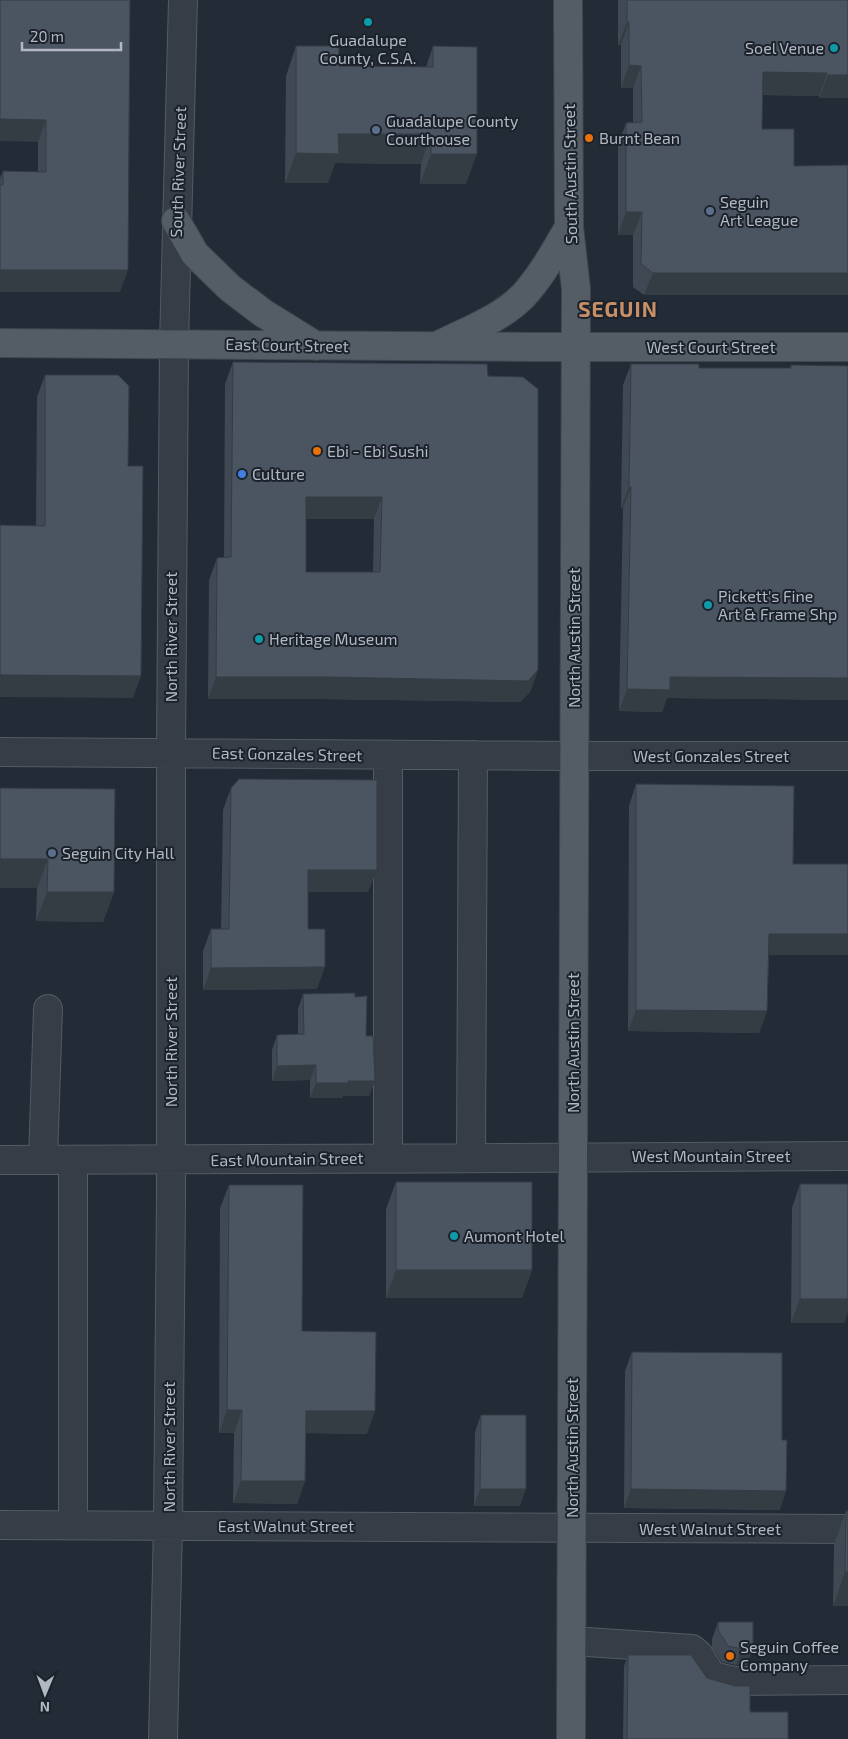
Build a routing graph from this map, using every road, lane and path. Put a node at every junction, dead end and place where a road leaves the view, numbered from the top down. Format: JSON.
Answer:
{"nodes":[{"id":1,"x":183,"y":0,"type":"edge"},
{"id":2,"x":568,"y":0,"type":"edge"},
{"id":3,"x":176,"y":221,"type":"junction"},
{"id":4,"x":569,"y":227,"type":"junction"},
{"id":5,"x":0,"y":343,"type":"edge"},
{"id":6,"x":174,"y":344,"type":"junction"},
{"id":7,"x":316,"y":346,"type":"junction"},
{"id":8,"x":436,"y":346,"type":"junction"},
{"id":9,"x":848,"y":347,"type":"edge"},
{"id":10,"x":575,"y":348,"type":"junction"},
{"id":11,"x":0,"y":752,"type":"edge"},
{"id":12,"x":171,"y":754,"type":"junction"},
{"id":13,"x":388,"y":755,"type":"junction"},
{"id":14,"x":473,"y":756,"type":"junction"},
{"id":15,"x":574,"y":756,"type":"junction"},
{"id":16,"x":848,"y":756,"type":"edge"},
{"id":17,"x":48,"y":1009,"type":"dead end"},
{"id":18,"x":573,"y":1156,"type":"junction"},
{"id":19,"x":848,"y":1156,"type":"edge"},
{"id":20,"x":471,"y":1157,"type":"junction"},
{"id":21,"x":388,"y":1158,"type":"junction"},
{"id":22,"x":0,"y":1160,"type":"edge"},
{"id":23,"x":43,"y":1160,"type":"junction"},
{"id":24,"x":73,"y":1160,"type":"junction"},
{"id":25,"x":171,"y":1160,"type":"junction"},
{"id":26,"x":0,"y":1525,"type":"edge"},
{"id":27,"x":73,"y":1526,"type":"junction"},
{"id":28,"x":168,"y":1526,"type":"junction"},
{"id":29,"x":572,"y":1528,"type":"junction"},
{"id":30,"x":848,"y":1529,"type":"edge"},
{"id":31,"x":572,"y":1641,"type":"junction"},
{"id":32,"x":848,"y":1680,"type":"edge"},
{"id":33,"x":162,"y":1739,"type":"edge"},
{"id":34,"x":571,"y":1739,"type":"edge"}],
"edges":[{"from":1,"to":3,"type":"street","name":"South River Street"},
{"from":2,"to":4,"type":"main road","name":"South Austin Street"},
{"from":3,"to":6,"type":"street","name":"South River Street"},
{"from":3,"to":7,"type":"main road"},
{"from":4,"to":8,"type":"main road"},
{"from":4,"to":10,"type":"main road","name":"South Austin Street"},
{"from":5,"to":6,"type":"main road","name":"East Court Street"},
{"from":6,"to":7,"type":"main road","name":"East Court Street"},
{"from":6,"to":12,"type":"street","name":"North River Street"},
{"from":7,"to":8,"type":"main road","name":"East Court Street"},
{"from":8,"to":10,"type":"main road","name":"East Court Street"},
{"from":9,"to":10,"type":"main road","name":"West Court Street"},
{"from":10,"to":15,"type":"main road","name":"North Austin Street"},
{"from":11,"to":12,"type":"street","name":"East Gonzales Street"},
{"from":12,"to":13,"type":"street","name":"East Gonzales Street"},
{"from":12,"to":25,"type":"street","name":"North River Street"},
{"from":13,"to":14,"type":"street","name":"East Gonzales Street"},
{"from":13,"to":21,"type":"street"},
{"from":14,"to":15,"type":"street","name":"East Gonzales Street"},
{"from":14,"to":20,"type":"street"},
{"from":15,"to":16,"type":"street","name":"West Gonzales Street"},
{"from":15,"to":18,"type":"main road","name":"North Austin Street"},
{"from":17,"to":23,"type":"street"},
{"from":18,"to":19,"type":"street","name":"West Mountain Street"},
{"from":18,"to":20,"type":"street","name":"East Mountain Street"},
{"from":18,"to":29,"type":"main road","name":"North Austin Street"},
{"from":20,"to":21,"type":"street","name":"East Mountain Street"},
{"from":21,"to":25,"type":"street","name":"East Mountain Street"},
{"from":22,"to":23,"type":"street","name":"East Mountain Street"},
{"from":23,"to":24,"type":"street","name":"East Mountain Street"},
{"from":24,"to":25,"type":"street","name":"East Mountain Street"},
{"from":24,"to":27,"type":"street"},
{"from":25,"to":28,"type":"street","name":"North River Street"},
{"from":26,"to":27,"type":"street","name":"East Walnut Street"},
{"from":27,"to":28,"type":"street","name":"East Walnut Street"},
{"from":28,"to":29,"type":"street","name":"East Walnut Street"},
{"from":28,"to":33,"type":"street","name":"North River Street"},
{"from":29,"to":30,"type":"street","name":"West Walnut Street"},
{"from":29,"to":31,"type":"main road","name":"North Austin Street"},
{"from":31,"to":32,"type":"street"},
{"from":31,"to":34,"type":"main road","name":"North Austin Street"}]}
